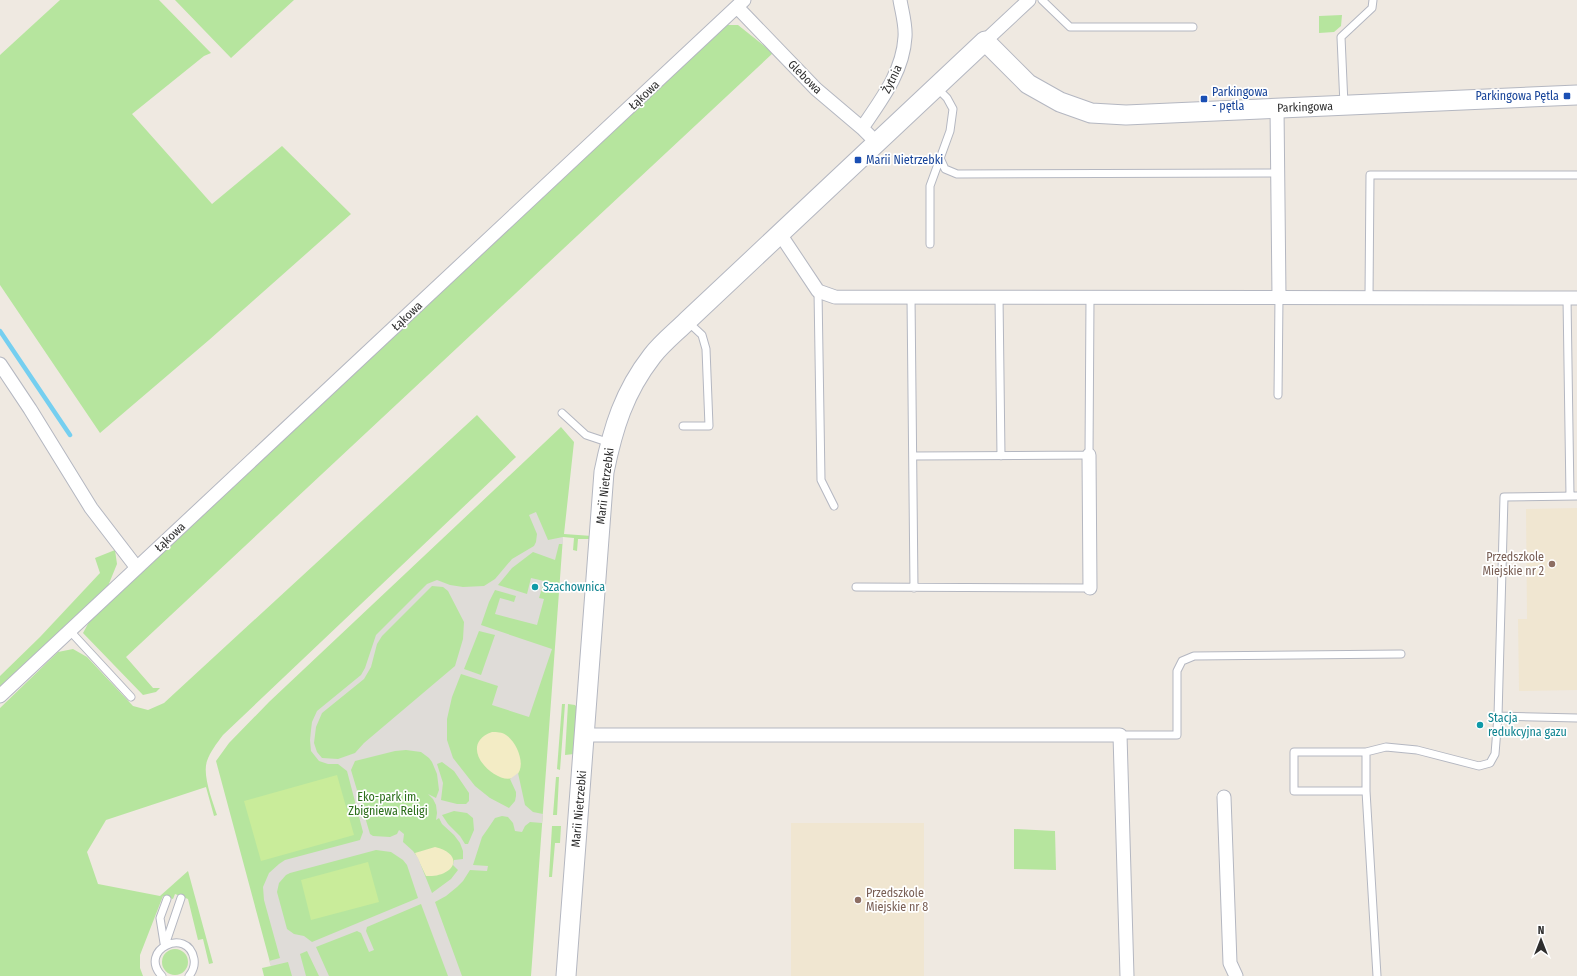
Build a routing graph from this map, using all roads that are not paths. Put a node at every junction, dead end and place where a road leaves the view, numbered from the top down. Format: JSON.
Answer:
{"nodes":[{"id":1,"x":900,"y":0,"type":"edge"},
{"id":2,"x":1029,"y":0,"type":"edge"},
{"id":3,"x":1042,"y":0,"type":"edge"},
{"id":4,"x":1373,"y":0,"type":"edge"},
{"id":5,"x":741,"y":3,"type":"edge"},
{"id":6,"x":1193,"y":27,"type":"dead end"},
{"id":7,"x":985,"y":41,"type":"junction"},
{"id":8,"x":937,"y":87,"type":"junction"},
{"id":9,"x":1577,"y":95,"type":"edge"},
{"id":10,"x":1344,"y":105,"type":"junction"},
{"id":11,"x":1277,"y":108,"type":"junction"},
{"id":12,"x":862,"y":128,"type":"junction"},
{"id":13,"x":877,"y":143,"type":"junction"},
{"id":14,"x":940,"y":158,"type":"junction"},
{"id":15,"x":1278,"y":173,"type":"junction"},
{"id":16,"x":1577,"y":175,"type":"edge"},
{"id":17,"x":780,"y":234,"type":"junction"},
{"id":18,"x":930,"y":244,"type":"dead end"},
{"id":19,"x":818,"y":291,"type":"junction"},
{"id":20,"x":910,"y":297,"type":"junction"},
{"id":21,"x":1000,"y":297,"type":"junction"},
{"id":22,"x":1279,"y":297,"type":"junction"},
{"id":23,"x":1369,"y":297,"type":"junction"},
{"id":24,"x":1090,"y":298,"type":"junction"},
{"id":25,"x":1572,"y":298,"type":"edge"},
{"id":26,"x":687,"y":321,"type":"junction"},
{"id":27,"x":0,"y":364,"type":"edge"},
{"id":28,"x":1278,"y":395,"type":"dead end"},
{"id":29,"x":562,"y":413,"type":"dead end"},
{"id":30,"x":682,"y":426,"type":"dead end"},
{"id":31,"x":610,"y":443,"type":"junction"},
{"id":32,"x":1089,"y":455,"type":"junction"},
{"id":33,"x":913,"y":456,"type":"junction"},
{"id":34,"x":1001,"y":456,"type":"junction"},
{"id":35,"x":1573,"y":496,"type":"edge"},
{"id":36,"x":834,"y":506,"type":"dead end"},
{"id":37,"x":137,"y":568,"type":"junction"},
{"id":38,"x":856,"y":588,"type":"dead end"},
{"id":39,"x":914,"y":588,"type":"junction"},
{"id":40,"x":1090,"y":588,"type":"joint"},
{"id":41,"x":70,"y":631,"type":"junction"},
{"id":42,"x":1401,"y":654,"type":"dead end"},
{"id":43,"x":0,"y":696,"type":"edge"},
{"id":44,"x":131,"y":697,"type":"dead end"},
{"id":45,"x":1498,"y":716,"type":"junction"},
{"id":46,"x":1577,"y":718,"type":"edge"},
{"id":47,"x":585,"y":735,"type":"junction"},
{"id":48,"x":1120,"y":735,"type":"junction"},
{"id":49,"x":1366,"y":752,"type":"junction"},
{"id":50,"x":1366,"y":791,"type":"junction"},
{"id":51,"x":1224,"y":797,"type":"dead end"},
{"id":52,"x":181,"y":898,"type":"dead end"},
{"id":53,"x":167,"y":899,"type":"dead end"},
{"id":54,"x":165,"y":945,"type":"junction"},
{"id":55,"x":194,"y":968,"type":"junction"},
{"id":56,"x":162,"y":976,"type":"edge"},
{"id":57,"x":189,"y":976,"type":"edge"},
{"id":58,"x":196,"y":976,"type":"edge"},
{"id":59,"x":566,"y":976,"type":"edge"},
{"id":60,"x":1127,"y":976,"type":"edge"},
{"id":61,"x":1236,"y":976,"type":"edge"},
{"id":62,"x":1377,"y":976,"type":"edge"}],
"edges":[{"from":1,"to":12,"type":"street","name":"Żytnia"},
{"from":2,"to":7,"type":"street","name":"Marii Nietrzebki"},
{"from":3,"to":6,"type":"lane"},
{"from":4,"to":10,"type":"lane"},
{"from":5,"to":12,"type":"street","name":"Glebowa"},
{"from":5,"to":37,"type":"street","name":"Łąkowa"},
{"from":7,"to":8,"type":"street","name":"Marii Nietrzebki"},
{"from":7,"to":11,"type":"street","name":"Parkingowa"},
{"from":8,"to":13,"type":"street","name":"Marii Nietrzebki"},
{"from":8,"to":14,"type":"lane"},
{"from":9,"to":10,"type":"street","name":"Parkingowa"},
{"from":10,"to":11,"type":"street","name":"Parkingowa"},
{"from":11,"to":15,"type":"street"},
{"from":12,"to":13,"type":"street","name":"Glebowa"},
{"from":13,"to":17,"type":"street","name":"Marii Nietrzebki"},
{"from":14,"to":15,"type":"lane"},
{"from":14,"to":18,"type":"lane"},
{"from":15,"to":22,"type":"street"},
{"from":16,"to":23,"type":"lane"},
{"from":17,"to":19,"type":"street"},
{"from":17,"to":26,"type":"street","name":"Marii Nietrzebki"},
{"from":19,"to":20,"type":"street"},
{"from":19,"to":36,"type":"lane"},
{"from":20,"to":21,"type":"street"},
{"from":20,"to":33,"type":"lane"},
{"from":21,"to":24,"type":"street"},
{"from":21,"to":34,"type":"lane"},
{"from":22,"to":23,"type":"street"},
{"from":22,"to":24,"type":"street"},
{"from":22,"to":28,"type":"lane"},
{"from":23,"to":25,"type":"street"},
{"from":24,"to":32,"type":"lane"},
{"from":25,"to":35,"type":"lane"},
{"from":26,"to":30,"type":"lane"},
{"from":26,"to":31,"type":"street","name":"Marii Nietrzebki"},
{"from":27,"to":37,"type":"street"},
{"from":29,"to":31,"type":"lane"},
{"from":31,"to":47,"type":"street","name":"Marii Nietrzebki"},
{"from":32,"to":34,"type":"lane"},
{"from":32,"to":40,"type":"street"},
{"from":33,"to":34,"type":"lane"},
{"from":33,"to":39,"type":"lane"},
{"from":35,"to":45,"type":"lane"},
{"from":37,"to":41,"type":"street","name":"Łąkowa"},
{"from":38,"to":39,"type":"lane"},
{"from":39,"to":40,"type":"lane"},
{"from":41,"to":43,"type":"street","name":"Łąkowa"},
{"from":41,"to":44,"type":"lane"},
{"from":42,"to":48,"type":"lane"},
{"from":45,"to":46,"type":"lane"},
{"from":45,"to":49,"type":"lane"},
{"from":47,"to":48,"type":"street"},
{"from":47,"to":59,"type":"street","name":"Marii Nietrzebki"},
{"from":48,"to":60,"type":"street"},
{"from":49,"to":50,"type":"lane"},
{"from":49,"to":50,"type":"lane"},
{"from":50,"to":62,"type":"lane"},
{"from":51,"to":61,"type":"street"},
{"from":52,"to":54,"type":"lane"},
{"from":53,"to":54,"type":"lane"},
{"from":54,"to":55,"type":"lane"},
{"from":54,"to":56,"type":"lane"},
{"from":55,"to":57,"type":"lane"},
{"from":55,"to":58,"type":"lane"}]}
